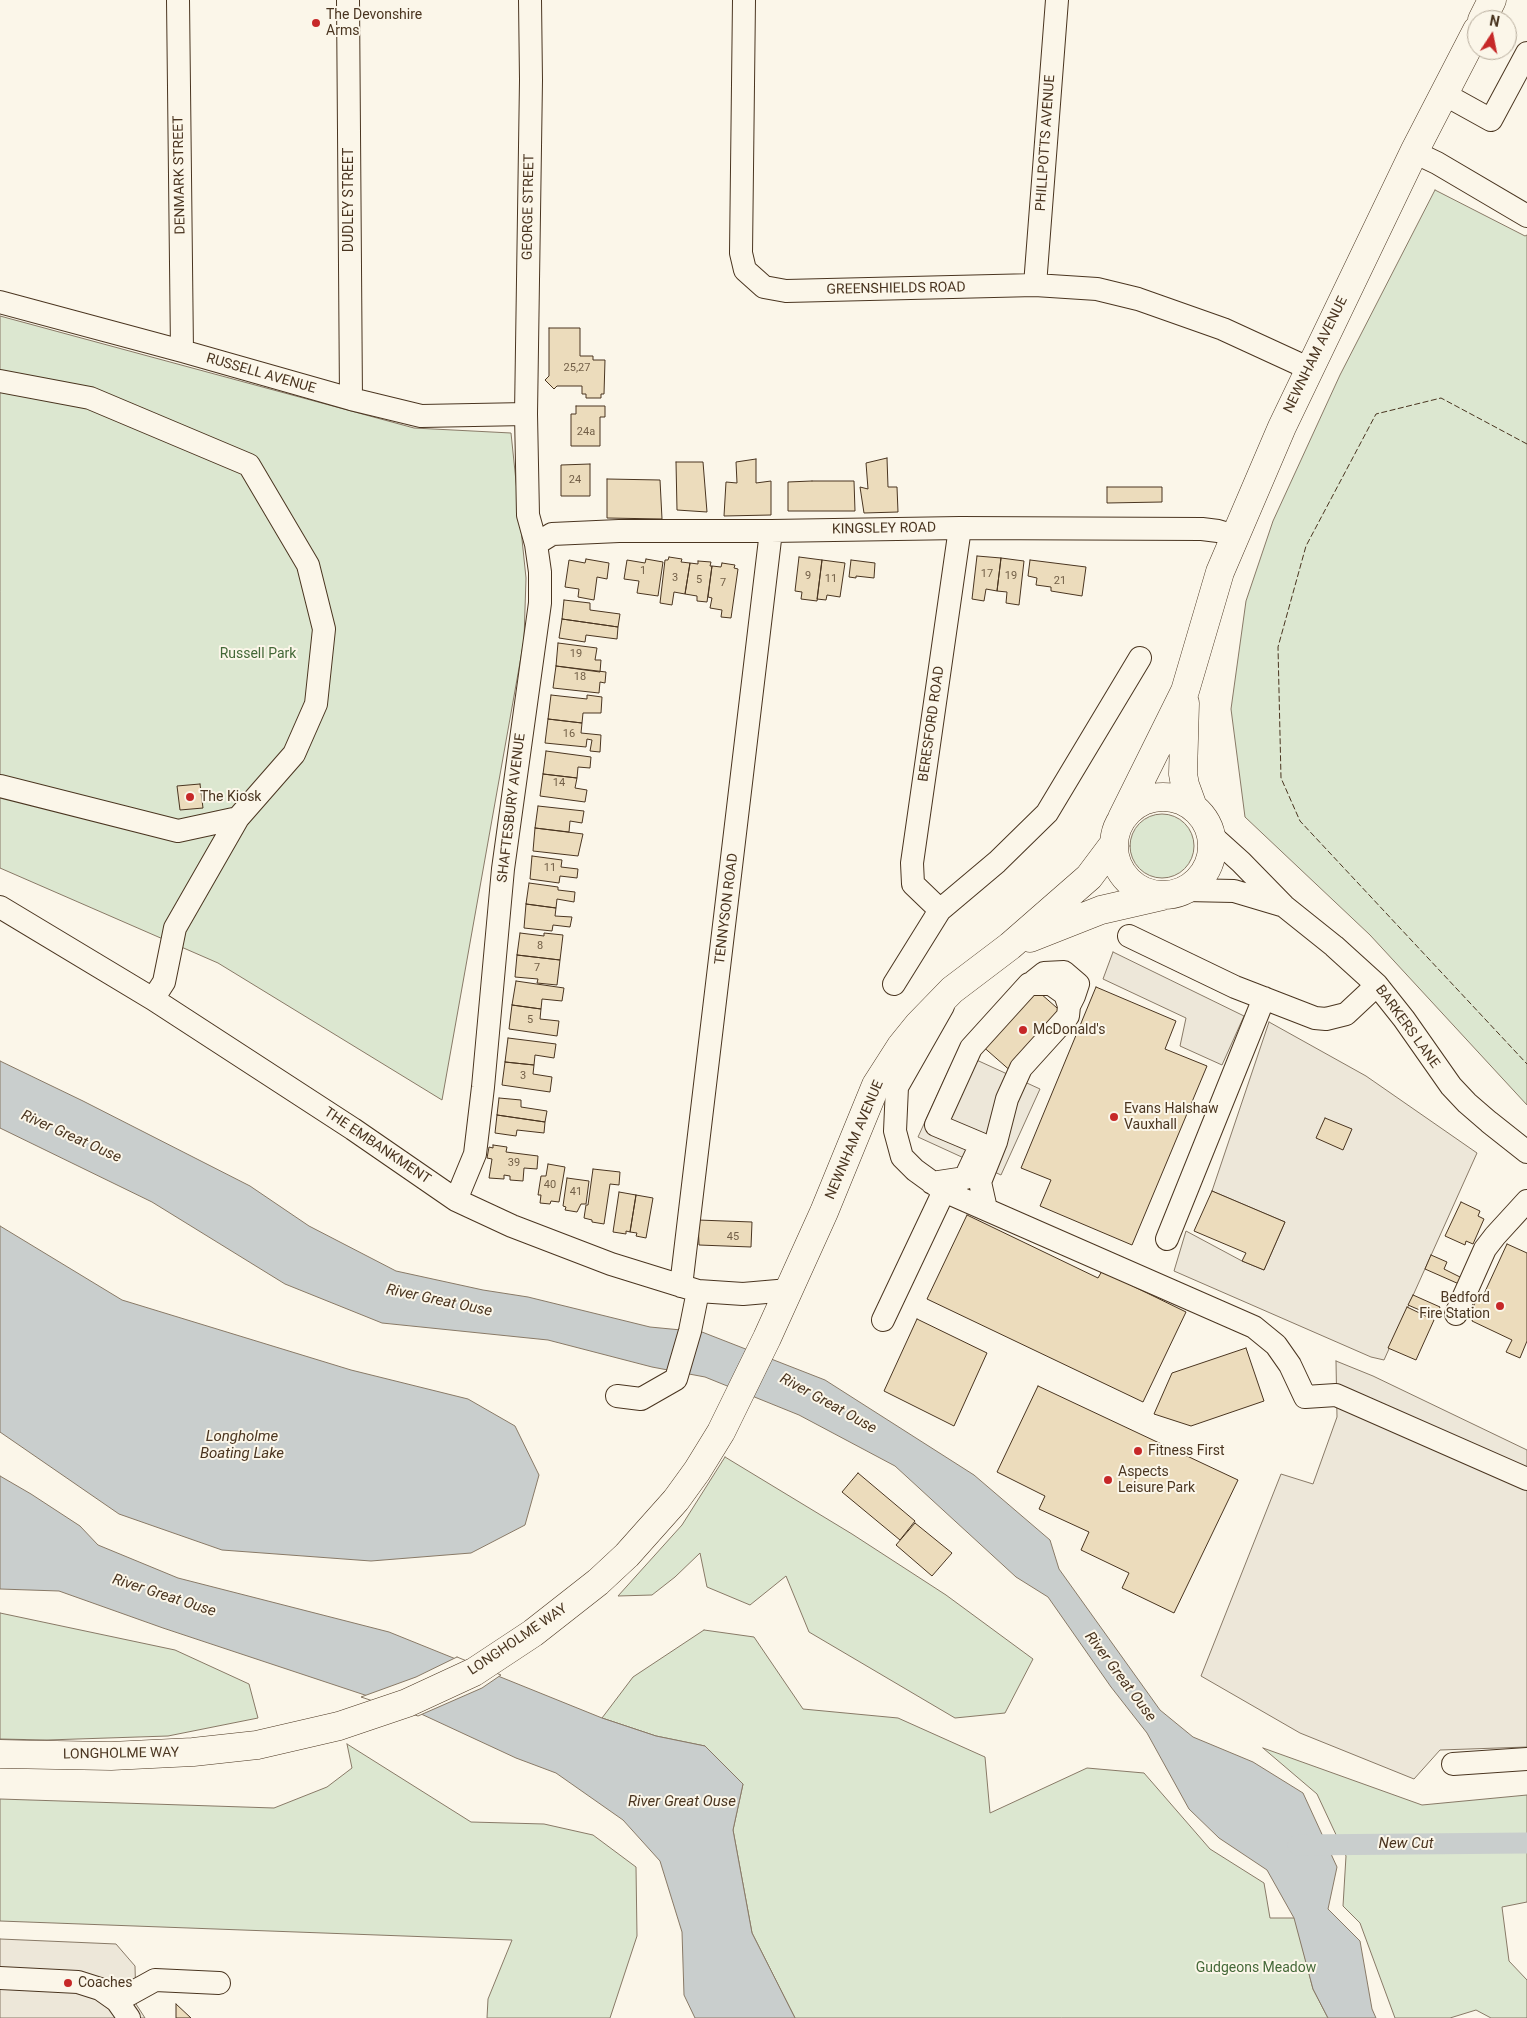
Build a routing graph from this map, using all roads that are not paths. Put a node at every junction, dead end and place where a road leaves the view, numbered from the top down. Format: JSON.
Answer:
{"nodes":[{"id":1,"x":178,"y":0,"type":"edge"},
{"id":2,"x":348,"y":0,"type":"edge"},
{"id":3,"x":530,"y":0,"type":"edge"},
{"id":4,"x":744,"y":0,"type":"edge"},
{"id":5,"x":1057,"y":0,"type":"edge"},
{"id":6,"x":1467,"y":49,"type":"edge"},
{"id":7,"x":1527,"y":53,"type":"edge"},
{"id":8,"x":1444,"y":94,"type":"junction"},
{"id":9,"x":1414,"y":152,"type":"junction"},
{"id":10,"x":1527,"y":216,"type":"edge"},
{"id":11,"x":1035,"y":285,"type":"junction"},
{"id":12,"x":0,"y":302,"type":"edge"},
{"id":13,"x":182,"y":351,"type":"junction"},
{"id":14,"x":1310,"y":369,"type":"junction"},
{"id":15,"x":0,"y":381,"type":"edge"},
{"id":16,"x":351,"y":400,"type":"junction"},
{"id":17,"x":526,"y":414,"type":"junction"},
{"id":18,"x":960,"y":528,"type":"junction"},
{"id":19,"x":771,"y":531,"type":"junction"},
{"id":20,"x":1235,"y":536,"type":"junction"},
{"id":21,"x":536,"y":544,"type":"junction"},
{"id":22,"x":1140,"y":658,"type":"dead end"},
{"id":23,"x":1185,"y":691,"type":"junction"},
{"id":24,"x":0,"y":786,"type":"edge"},
{"id":25,"x":1193,"y":807,"type":"junction"},
{"id":26,"x":238,"y":818,"type":"junction"},
{"id":27,"x":1122,"y":818,"type":"junction"},
{"id":28,"x":1211,"y":835,"type":"junction"},
{"id":29,"x":1113,"y":845,"type":"junction"},
{"id":30,"x":1175,"y":893,"type":"junction"},
{"id":31,"x":1284,"y":906,"type":"junction"},
{"id":32,"x":0,"y":907,"type":"edge"},
{"id":33,"x":940,"y":910,"type":"junction"},
{"id":34,"x":1129,"y":936,"type":"dead end"},
{"id":35,"x":1010,"y":946,"type":"junction"},
{"id":36,"x":894,"y":984,"type":"dead end"},
{"id":37,"x":1377,"y":985,"type":"junction"},
{"id":38,"x":952,"y":990,"type":"junction"},
{"id":39,"x":1264,"y":998,"type":"junction"},
{"id":40,"x":153,"y":999,"type":"junction"},
{"id":41,"x":1527,"y":1152,"type":"edge"},
{"id":42,"x":938,"y":1187,"type":"junction"},
{"id":43,"x":456,"y":1200,"type":"junction"},
{"id":44,"x":1527,"y":1201,"type":"edge"},
{"id":45,"x":986,"y":1209,"type":"junction"},
{"id":46,"x":1167,"y":1238,"type":"dead end"},
{"id":47,"x":689,"y":1289,"type":"junction"},
{"id":48,"x":788,"y":1290,"type":"junction"},
{"id":49,"x":1456,"y":1314,"type":"dead end"},
{"id":50,"x":883,"y":1320,"type":"dead end"},
{"id":51,"x":617,"y":1396,"type":"dead end"},
{"id":52,"x":1527,"y":1479,"type":"edge"},
{"id":53,"x":0,"y":1754,"type":"edge"},
{"id":54,"x":1527,"y":1759,"type":"edge"},
{"id":55,"x":1453,"y":1764,"type":"dead end"},
{"id":56,"x":0,"y":1978,"type":"edge"},
{"id":57,"x":219,"y":1983,"type":"dead end"},
{"id":58,"x":123,"y":2010,"type":"edge"}],
"edges":[{"from":1,"to":13,"type":"street","name":"DENMARK STREET"},
{"from":2,"to":16,"type":"street","name":"DUDLEY STREET"},
{"from":3,"to":17,"type":"street","name":"GEORGE STREET"},
{"from":4,"to":11,"type":"street","name":"GREENSHIELDS ROAD"},
{"from":5,"to":11,"type":"street","name":"PHILLPOTTS AVENUE"},
{"from":6,"to":8,"type":"main road","name":"NEWNHAM AVENUE"},
{"from":7,"to":8,"type":"street"},
{"from":8,"to":9,"type":"main road","name":"NEWNHAM AVENUE"},
{"from":9,"to":10,"type":"street"},
{"from":9,"to":14,"type":"main road","name":"NEWNHAM AVENUE"},
{"from":11,"to":14,"type":"street","name":"GREENSHIELDS ROAD"},
{"from":12,"to":13,"type":"street","name":"RUSSELL AVENUE"},
{"from":13,"to":16,"type":"street","name":"RUSSELL AVENUE"},
{"from":14,"to":20,"type":"main road","name":"NEWNHAM AVENUE"},
{"from":15,"to":26,"type":"street"},
{"from":16,"to":17,"type":"street","name":"RUSSELL AVENUE"},
{"from":17,"to":21,"type":"street","name":"SHAFTESBURY AVENUE"},
{"from":18,"to":19,"type":"street","name":"KINGSLEY ROAD"},
{"from":18,"to":20,"type":"street","name":"KINGSLEY ROAD"},
{"from":18,"to":33,"type":"street","name":"BERESFORD ROAD"},
{"from":19,"to":21,"type":"street","name":"KINGSLEY ROAD"},
{"from":19,"to":47,"type":"street","name":"TENNYSON ROAD"},
{"from":20,"to":23,"type":"main road","name":"NEWNHAM AVENUE"},
{"from":21,"to":43,"type":"street","name":"SHAFTESBURY AVENUE"},
{"from":22,"to":33,"type":"street"},
{"from":23,"to":25,"type":"main road","name":"NEWNHAM AVENUE"},
{"from":23,"to":27,"type":"main road","name":"NEWNHAM AVENUE"},
{"from":24,"to":26,"type":"street"},
{"from":25,"to":27,"type":"main road"},
{"from":25,"to":28,"type":"main road"},
{"from":26,"to":40,"type":"street"},
{"from":27,"to":29,"type":"main road"},
{"from":28,"to":30,"type":"main road"},
{"from":28,"to":31,"type":"street","name":"BARKERS LANE"},
{"from":29,"to":30,"type":"main road"},
{"from":29,"to":35,"type":"main road","name":"NEWNHAM AVENUE"},
{"from":30,"to":31,"type":"street","name":"BARKERS LANE"},
{"from":30,"to":35,"type":"main road","name":"NEWNHAM AVENUE"},
{"from":31,"to":37,"type":"street","name":"BARKERS LANE"},
{"from":32,"to":40,"type":"street","name":"THE EMBANKMENT"},
{"from":33,"to":36,"type":"street"},
{"from":34,"to":39,"type":"street"},
{"from":35,"to":38,"type":"main road","name":"NEWNHAM AVENUE"},
{"from":37,"to":39,"type":"street"},
{"from":37,"to":41,"type":"street","name":"BARKERS LANE"},
{"from":38,"to":42,"type":"street"},
{"from":38,"to":48,"type":"main road","name":"NEWNHAM AVENUE"},
{"from":39,"to":46,"type":"street"},
{"from":40,"to":43,"type":"street","name":"THE EMBANKMENT"},
{"from":42,"to":45,"type":"street"},
{"from":42,"to":45,"type":"street"},
{"from":42,"to":50,"type":"street"},
{"from":43,"to":47,"type":"street","name":"THE EMBANKMENT"},
{"from":44,"to":49,"type":"street"},
{"from":45,"to":52,"type":"street"},
{"from":47,"to":48,"type":"street","name":"THE EMBANKMENT"},
{"from":47,"to":51,"type":"street","name":"TENNYSON ROAD"},
{"from":48,"to":53,"type":"main road","name":"LONGHOLME WAY"},
{"from":54,"to":55,"type":"street"},
{"from":56,"to":58,"type":"street"},
{"from":57,"to":58,"type":"street"}]}
